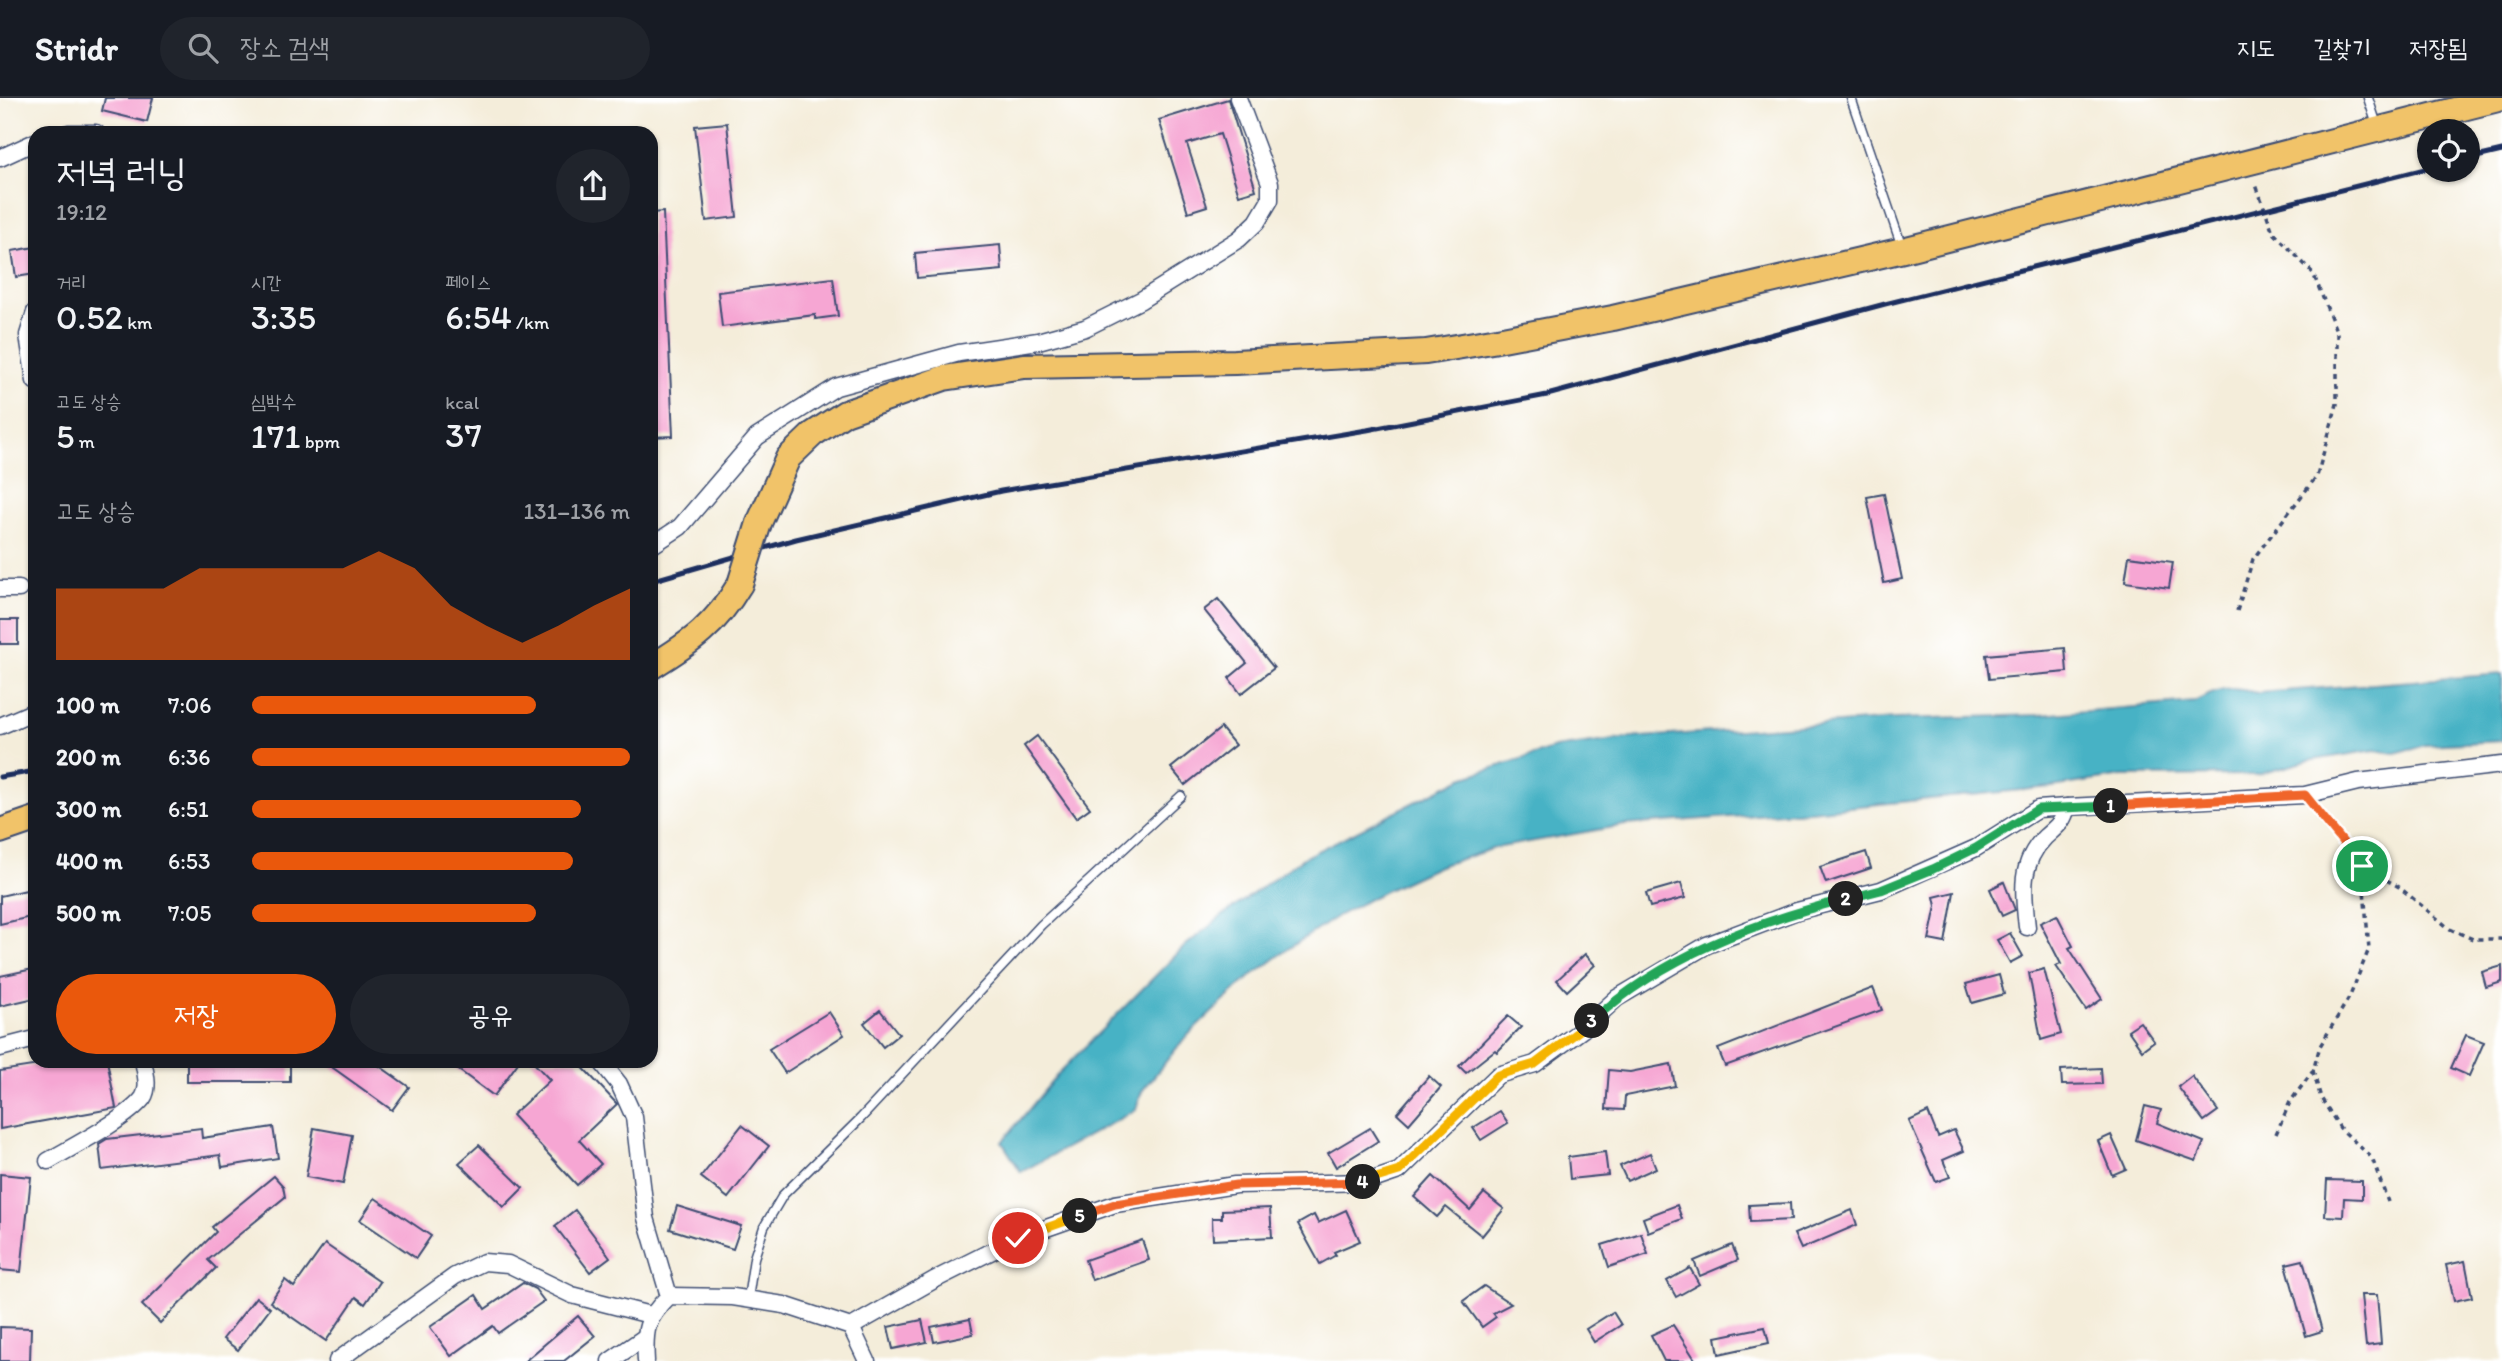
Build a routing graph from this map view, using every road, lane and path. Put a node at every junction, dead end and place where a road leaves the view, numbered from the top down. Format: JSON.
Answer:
{"nodes":[{"id":1,"x":1238,"y":98,"type":"edge"},
{"id":2,"x":1851,"y":98,"type":"edge"},
{"id":3,"x":2368,"y":98,"type":"edge"},
{"id":4,"x":2502,"y":98,"type":"edge"},
{"id":5,"x":2378,"y":128,"type":"junction"},
{"id":6,"x":28,"y":145,"type":"edge"},
{"id":7,"x":0,"y":158,"type":"edge"},
{"id":8,"x":2260,"y":196,"type":"dead end"},
{"id":9,"x":1903,"y":250,"type":"junction"},
{"id":10,"x":836,"y":387,"type":"junction"},
{"id":11,"x":845,"y":413,"type":"junction"},
{"id":12,"x":658,"y":541,"type":"edge"},
{"id":13,"x":0,"y":589,"type":"edge"},
{"id":14,"x":19,"y":589,"type":"dead end"},
{"id":15,"x":2237,"y":611,"type":"dead end"},
{"id":16,"x":658,"y":663,"type":"edge"},
{"id":17,"x":28,"y":714,"type":"edge"},
{"id":18,"x":0,"y":726,"type":"edge"},
{"id":19,"x":2502,"y":765,"type":"edge"},
{"id":20,"x":2305,"y":795,"type":"junction"},
{"id":21,"x":1181,"y":796,"type":"dead end"},
{"id":22,"x":2067,"y":807,"type":"junction"},
{"id":23,"x":28,"y":821,"type":"edge"},
{"id":24,"x":0,"y":831,"type":"edge"},
{"id":25,"x":2362,"y":866,"type":"junction"},
{"id":26,"x":2027,"y":926,"type":"dead end"},
{"id":27,"x":2502,"y":939,"type":"edge"},
{"id":28,"x":28,"y":1041,"type":"edge"},
{"id":29,"x":0,"y":1048,"type":"edge"},
{"id":30,"x":144,"y":1068,"type":"edge"},
{"id":31,"x":606,"y":1068,"type":"edge"},
{"id":32,"x":2313,"y":1071,"type":"junction"},
{"id":33,"x":2276,"y":1134,"type":"dead end"},
{"id":34,"x":48,"y":1161,"type":"dead end"},
{"id":35,"x":2388,"y":1202,"type":"dead end"},
{"id":36,"x":669,"y":1296,"type":"junction"},
{"id":37,"x":748,"y":1299,"type":"junction"},
{"id":38,"x":650,"y":1315,"type":"junction"},
{"id":39,"x":852,"y":1327,"type":"junction"},
{"id":40,"x":645,"y":1337,"type":"junction"},
{"id":41,"x":337,"y":1361,"type":"edge"},
{"id":42,"x":610,"y":1361,"type":"edge"},
{"id":43,"x":646,"y":1361,"type":"edge"},
{"id":44,"x":867,"y":1361,"type":"edge"}],
"edges":[{"from":1,"to":10,"type":"street"},
{"from":2,"to":9,"type":"lane"},
{"from":3,"to":5,"type":"lane"},
{"from":4,"to":5,"type":"main road"},
{"from":5,"to":9,"type":"main road"},
{"from":6,"to":7,"type":"street"},
{"from":8,"to":15,"type":"path"},
{"from":9,"to":11,"type":"main road"},
{"from":10,"to":11,"type":"street"},
{"from":10,"to":12,"type":"street"},
{"from":11,"to":16,"type":"main road","bridge":true},
{"from":13,"to":14,"type":"street"},
{"from":17,"to":18,"type":"street"},
{"from":19,"to":20,"type":"street"},
{"from":20,"to":22,"type":"street"},
{"from":20,"to":25,"type":"path"},
{"from":21,"to":37,"type":"lane"},
{"from":22,"to":26,"type":"street"},
{"from":22,"to":39,"type":"street"},
{"from":23,"to":24,"type":"main road"},
{"from":25,"to":27,"type":"path"},
{"from":25,"to":32,"type":"path"},
{"from":28,"to":29,"type":"street"},
{"from":30,"to":34,"type":"street"},
{"from":31,"to":36,"type":"street"},
{"from":32,"to":33,"type":"path"},
{"from":32,"to":35,"type":"path"},
{"from":36,"to":37,"type":"street"},
{"from":36,"to":38,"type":"street"},
{"from":37,"to":39,"type":"street"},
{"from":38,"to":40,"type":"street"},
{"from":38,"to":41,"type":"street"},
{"from":39,"to":44,"type":"street"},
{"from":40,"to":42,"type":"street"},
{"from":40,"to":43,"type":"street"}]}
